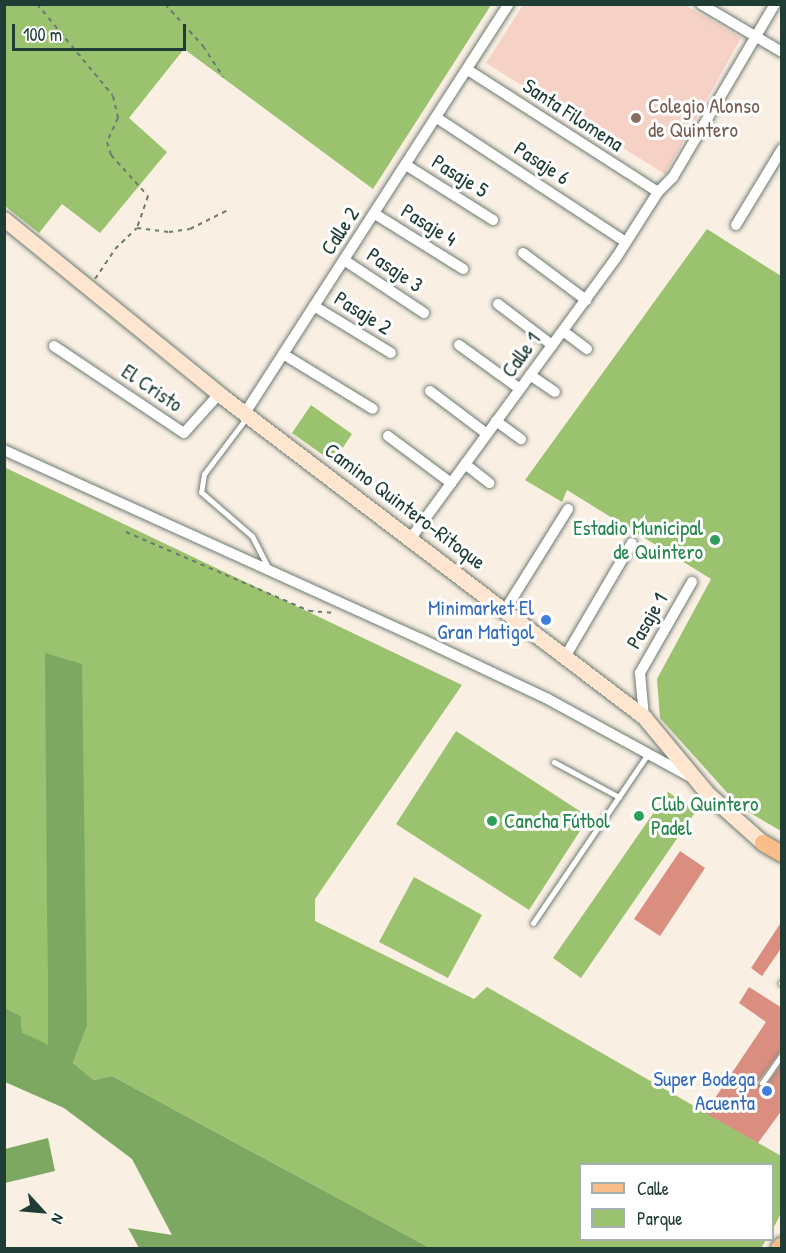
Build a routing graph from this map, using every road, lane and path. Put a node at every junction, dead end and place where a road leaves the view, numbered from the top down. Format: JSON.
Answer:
{"nodes":[{"id":1,"x":42,"y":4,"type":"edge"},
{"id":2,"x":165,"y":4,"type":"edge"},
{"id":3,"x":509,"y":4,"type":"edge"},
{"id":4,"x":775,"y":4,"type":"edge"},
{"id":5,"x":37,"y":5,"type":"edge"},
{"id":6,"x":704,"y":5,"type":"edge"},
{"id":7,"x":754,"y":36,"type":"junction"},
{"id":8,"x":782,"y":52,"type":"edge"},
{"id":9,"x":468,"y":70,"type":"junction"},
{"id":10,"x":223,"y":77,"type":"dead end"},
{"id":11,"x":437,"y":118,"type":"junction"},
{"id":12,"x":782,"y":149,"type":"edge"},
{"id":13,"x":406,"y":165,"type":"junction"},
{"id":14,"x":658,"y":192,"type":"junction"},
{"id":15,"x":230,"y":209,"type":"dead end"},
{"id":16,"x":375,"y":214,"type":"junction"},
{"id":17,"x":4,"y":219,"type":"edge"},
{"id":18,"x":493,"y":220,"type":"dead end"},
{"id":19,"x":736,"y":225,"type":"dead end"},
{"id":20,"x":137,"y":228,"type":"junction"},
{"id":21,"x":626,"y":242,"type":"junction"},
{"id":22,"x":523,"y":253,"type":"dead end"},
{"id":23,"x":344,"y":260,"type":"junction"},
{"id":24,"x":463,"y":269,"type":"dead end"},
{"id":25,"x":89,"y":288,"type":"junction"},
{"id":26,"x":586,"y":300,"type":"junction"},
{"id":27,"x":498,"y":304,"type":"dead end"},
{"id":28,"x":315,"y":306,"type":"junction"},
{"id":29,"x":424,"y":313,"type":"dead end"},
{"id":30,"x":563,"y":331,"type":"junction"},
{"id":31,"x":459,"y":345,"type":"dead end"},
{"id":32,"x":552,"y":345,"type":"junction"},
{"id":33,"x":54,"y":346,"type":"dead end"},
{"id":34,"x":587,"y":349,"type":"dead end"},
{"id":35,"x":391,"y":353,"type":"dead end"},
{"id":36,"x":283,"y":354,"type":"junction"},
{"id":37,"x":530,"y":375,"type":"junction"},
{"id":38,"x":520,"y":389,"type":"junction"},
{"id":39,"x":430,"y":391,"type":"dead end"},
{"id":40,"x":555,"y":392,"type":"dead end"},
{"id":41,"x":219,"y":394,"type":"junction"},
{"id":42,"x":373,"y":409,"type":"dead end"},
{"id":43,"x":246,"y":414,"type":"junction"},
{"id":44,"x":496,"y":421,"type":"junction"},
{"id":45,"x":487,"y":434,"type":"junction"},
{"id":46,"x":388,"y":436,"type":"dead end"},
{"id":47,"x":521,"y":439,"type":"dead end"},
{"id":48,"x":4,"y":450,"type":"edge"},
{"id":49,"x":465,"y":464,"type":"junction"},
{"id":50,"x":451,"y":483,"type":"junction"},
{"id":51,"x":489,"y":483,"type":"dead end"},
{"id":52,"x":568,"y":509,"type":"dead end"},
{"id":53,"x":126,"y":532,"type":"dead end"},
{"id":54,"x":411,"y":538,"type":"junction"},
{"id":55,"x":632,"y":543,"type":"dead end"},
{"id":56,"x":268,"y":567,"type":"junction"},
{"id":57,"x":692,"y":582,"type":"dead end"},
{"id":58,"x":505,"y":610,"type":"junction"},
{"id":59,"x":338,"y":614,"type":"dead end"},
{"id":60,"x":565,"y":657,"type":"junction"},
{"id":61,"x":644,"y":717,"type":"junction"},
{"id":62,"x":648,"y":754,"type":"junction"},
{"id":63,"x":554,"y":762,"type":"dead end"},
{"id":64,"x":694,"y":779,"type":"junction"},
{"id":65,"x":619,"y":797,"type":"junction"},
{"id":66,"x":763,"y":843,"type":"joint"},
{"id":67,"x":782,"y":852,"type":"edge"},
{"id":68,"x":533,"y":923,"type":"dead end"},
{"id":69,"x":782,"y":1053,"type":"edge"},
{"id":70,"x":762,"y":1083,"type":"dead end"}],
"edges":[{"from":1,"to":5,"type":"path"},
{"from":2,"to":10,"type":"path"},
{"from":3,"to":9,"type":"street","name":"Calle 2"},
{"from":4,"to":7,"type":"street","name":"Calle 1"},
{"from":5,"to":20,"type":"path"},
{"from":6,"to":7,"type":"street"},
{"from":7,"to":8,"type":"street"},
{"from":7,"to":14,"type":"street","name":"Calle 1"},
{"from":9,"to":11,"type":"street","name":"Calle 2"},
{"from":9,"to":14,"type":"street","name":"Santa Filomena"},
{"from":11,"to":13,"type":"street","name":"Calle 2"},
{"from":11,"to":21,"type":"street","name":"Pasaje 6"},
{"from":12,"to":19,"type":"street"},
{"from":13,"to":16,"type":"street","name":"Calle 2"},
{"from":13,"to":18,"type":"street","name":"Pasaje 5"},
{"from":14,"to":21,"type":"street","name":"Calle 1"},
{"from":15,"to":20,"type":"path"},
{"from":16,"to":23,"type":"street","name":"Calle 2"},
{"from":16,"to":24,"type":"street","name":"Pasaje 4"},
{"from":17,"to":25,"type":"main road","name":"Camino Quintero-Ritoque"},
{"from":20,"to":25,"type":"path"},
{"from":21,"to":26,"type":"street","name":"Calle 1"},
{"from":22,"to":26,"type":"street"},
{"from":23,"to":28,"type":"street","name":"Calle 2"},
{"from":23,"to":29,"type":"street","name":"Pasaje 3"},
{"from":25,"to":41,"type":"main road","name":"Camino Quintero-Ritoque"},
{"from":26,"to":30,"type":"street","name":"Calle 1"},
{"from":27,"to":32,"type":"street"},
{"from":28,"to":35,"type":"street","name":"Pasaje 2"},
{"from":28,"to":36,"type":"street","name":"Calle 2"},
{"from":30,"to":32,"type":"street","name":"Calle 1"},
{"from":30,"to":34,"type":"street"},
{"from":31,"to":38,"type":"street"},
{"from":32,"to":37,"type":"street","name":"Calle 1"},
{"from":33,"to":41,"type":"street","name":"El Cristo"},
{"from":36,"to":42,"type":"street"},
{"from":36,"to":43,"type":"street","name":"Calle 2"},
{"from":37,"to":38,"type":"street","name":"Calle 1"},
{"from":37,"to":40,"type":"street"},
{"from":38,"to":44,"type":"street","name":"Calle 1"},
{"from":39,"to":45,"type":"street"},
{"from":41,"to":43,"type":"main road","name":"Camino Quintero-Ritoque"},
{"from":43,"to":54,"type":"main road","name":"Camino Quintero-Ritoque"},
{"from":43,"to":56,"type":"lane"},
{"from":44,"to":45,"type":"street","name":"Calle 1"},
{"from":44,"to":47,"type":"street"},
{"from":45,"to":49,"type":"street","name":"Calle 1"},
{"from":46,"to":50,"type":"street"},
{"from":48,"to":56,"type":"street"},
{"from":49,"to":50,"type":"street","name":"Calle 1"},
{"from":49,"to":51,"type":"street"},
{"from":50,"to":54,"type":"street","name":"Calle 1"},
{"from":52,"to":58,"type":"street"},
{"from":53,"to":59,"type":"path"},
{"from":54,"to":58,"type":"main road","name":"Camino Quintero-Ritoque"},
{"from":55,"to":60,"type":"street"},
{"from":56,"to":62,"type":"street"},
{"from":57,"to":61,"type":"street","name":"Pasaje 1"},
{"from":58,"to":60,"type":"main road","name":"Camino Quintero-Ritoque"},
{"from":60,"to":61,"type":"main road","name":"Camino Quintero-Ritoque"},
{"from":61,"to":64,"type":"main road","name":"Camino Quintero-Ritoque"},
{"from":62,"to":64,"type":"street"},
{"from":62,"to":65,"type":"lane"},
{"from":63,"to":65,"type":"lane"},
{"from":64,"to":66,"type":"main road","name":"Camino Quintero-Ritoque"},
{"from":65,"to":68,"type":"lane"},
{"from":66,"to":67,"type":"main road","name":"Camino Quintero-Ritoque"},
{"from":69,"to":70,"type":"lane"}]}
